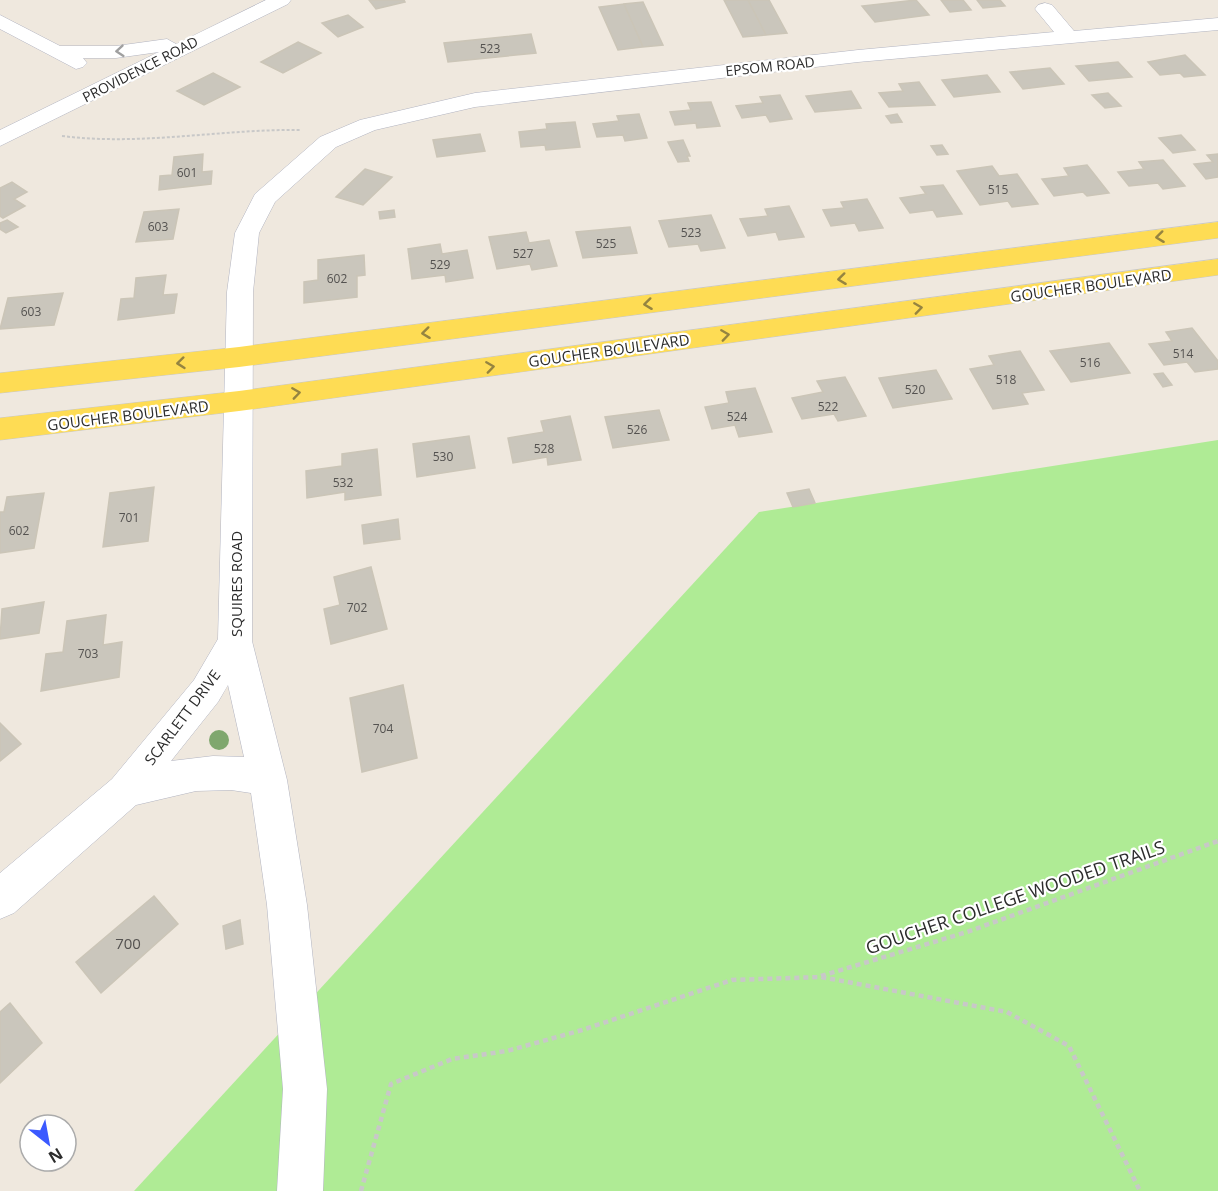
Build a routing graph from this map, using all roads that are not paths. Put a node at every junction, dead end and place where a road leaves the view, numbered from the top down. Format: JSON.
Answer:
{"nodes":[{"id":1,"x":273,"y":2,"type":"edge"},
{"id":2,"x":1045,"y":9,"type":"dead end"},
{"id":3,"x":0,"y":21,"type":"edge"},
{"id":4,"x":1218,"y":24,"type":"edge"},
{"id":5,"x":1068,"y":37,"type":"junction"},
{"id":6,"x":198,"y":39,"type":"junction"},
{"id":7,"x":65,"y":57,"type":"junction"},
{"id":8,"x":111,"y":83,"type":"junction"},
{"id":9,"x":45,"y":117,"type":"junction"},
{"id":10,"x":0,"y":139,"type":"edge"},
{"id":11,"x":328,"y":142,"type":"joint"},
{"id":12,"x":1218,"y":230,"type":"edge"},
{"id":13,"x":1218,"y":267,"type":"edge"},
{"id":14,"x":239,"y":357,"type":"junction"},
{"id":15,"x":0,"y":383,"type":"edge"},
{"id":16,"x":238,"y":401,"type":"junction"},
{"id":17,"x":0,"y":429,"type":"edge"},
{"id":18,"x":235,"y":642,"type":"junction"},
{"id":19,"x":268,"y":780,"type":"junction"},
{"id":20,"x":125,"y":791,"type":"junction"},
{"id":21,"x":0,"y":899,"type":"edge"},
{"id":22,"x":300,"y":1191,"type":"edge"}],
"edges":[{"from":1,"to":6,"type":"street","name":"PROVIDENCE ROAD"},
{"from":2,"to":5,"type":"street"},
{"from":3,"to":7,"type":"street"},
{"from":4,"to":5,"type":"street","name":"EPSOM ROAD"},
{"from":5,"to":11,"type":"street","name":"EPSOM ROAD"},
{"from":6,"to":7,"type":"street","one_way":true},
{"from":6,"to":8,"type":"street","name":"PROVIDENCE ROAD"},
{"from":7,"to":8,"type":"street"},
{"from":7,"to":9,"type":"street"},
{"from":8,"to":9,"type":"street","name":"PROVIDENCE ROAD"},
{"from":9,"to":10,"type":"street","name":"PROVIDENCE ROAD"},
{"from":11,"to":14,"type":"street","name":"SQUIRES ROAD"},
{"from":12,"to":14,"type":"main road","one_way":true},
{"from":16,"to":13,"type":"main road","name":"GOUCHER BOULEVARD","one_way":true},
{"from":14,"to":15,"type":"main road","one_way":true},
{"from":14,"to":16,"type":"street","name":"SQUIRES ROAD"},
{"from":16,"to":17,"type":"main road","name":"GOUCHER BOULEVARD"},
{"from":16,"to":18,"type":"street","name":"SQUIRES ROAD"},
{"from":18,"to":19,"type":"street","name":"SQUIRES ROAD"},
{"from":18,"to":20,"type":"street","name":"SCARLETT DRIVE"},
{"from":19,"to":20,"type":"street","name":"SCARLETT DRIVE"},
{"from":19,"to":22,"type":"street","name":"SQUIRES ROAD"},
{"from":20,"to":21,"type":"street","name":"SCARLETT DRIVE"}]}
